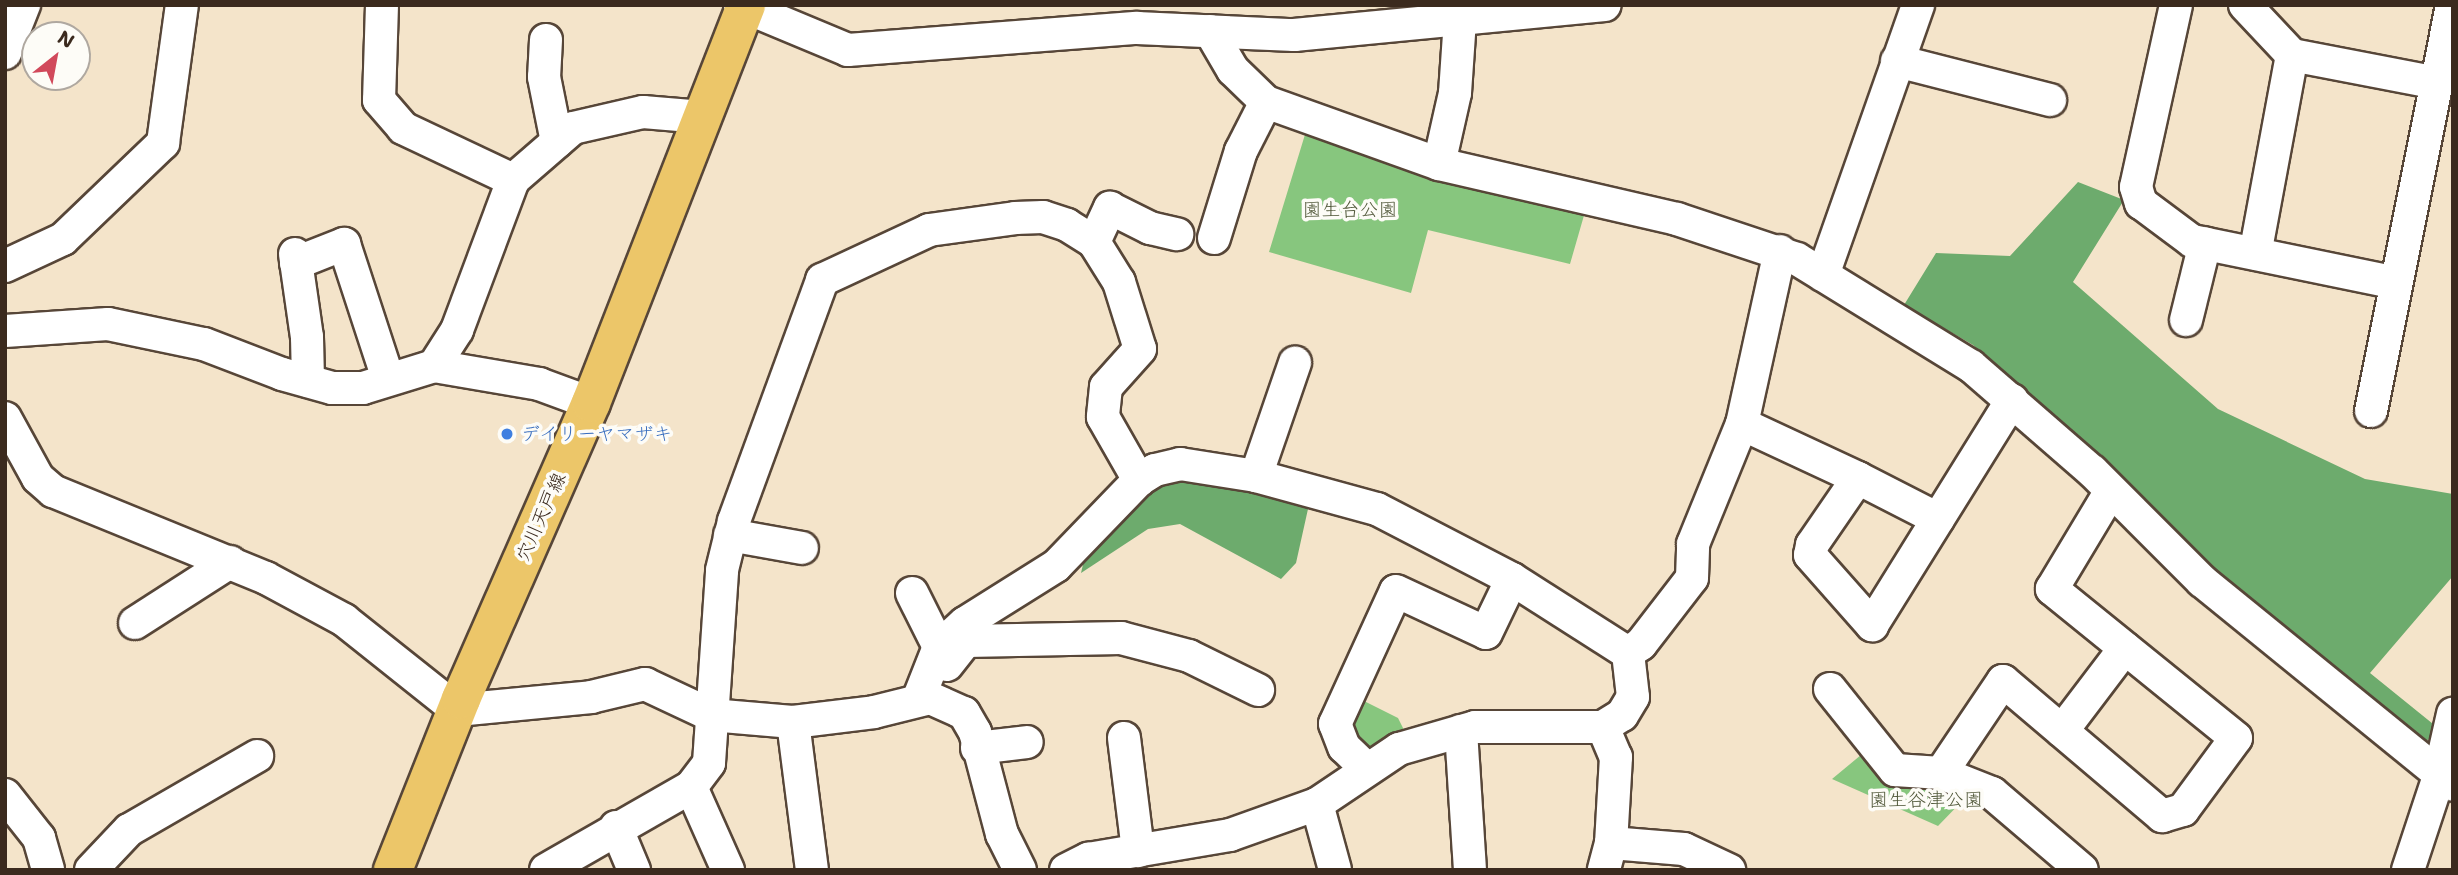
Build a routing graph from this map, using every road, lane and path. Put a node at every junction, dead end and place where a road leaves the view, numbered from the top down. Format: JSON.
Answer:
{"nodes":[{"id":1,"x":24,"y":5,"type":"edge"},
{"id":2,"x":182,"y":5,"type":"edge"},
{"id":3,"x":382,"y":5,"type":"edge"},
{"id":4,"x":1605,"y":5,"type":"edge"},
{"id":5,"x":1918,"y":5,"type":"edge"},
{"id":6,"x":2176,"y":5,"type":"edge"},
{"id":7,"x":2245,"y":5,"type":"edge"},
{"id":8,"x":2452,"y":5,"type":"edge"},
{"id":9,"x":744,"y":6,"type":"edge"},
{"id":10,"x":1158,"y":17,"type":"edge"},
{"id":11,"x":1460,"y":19,"type":"junction"},
{"id":12,"x":1210,"y":32,"type":"junction"},
{"id":13,"x":546,"y":40,"type":"dead end"},
{"id":14,"x":5,"y":53,"type":"edge"},
{"id":15,"x":2292,"y":55,"type":"junction"},
{"id":16,"x":1897,"y":61,"type":"junction"},
{"id":17,"x":2437,"y":83,"type":"junction"},
{"id":18,"x":2050,"y":100,"type":"dead end"},
{"id":19,"x":1266,"y":102,"type":"junction"},
{"id":20,"x":703,"y":117,"type":"junction"},
{"id":21,"x":557,"y":142,"type":"junction"},
{"id":22,"x":1439,"y":164,"type":"junction"},
{"id":23,"x":513,"y":180,"type":"junction"},
{"id":24,"x":1177,"y":234,"type":"dead end"},
{"id":25,"x":1214,"y":238,"type":"dead end"},
{"id":26,"x":1094,"y":242,"type":"junction"},
{"id":27,"x":2205,"y":243,"type":"junction"},
{"id":28,"x":1780,"y":251,"type":"junction"},
{"id":29,"x":2255,"y":254,"type":"junction"},
{"id":30,"x":5,"y":266,"type":"edge"},
{"id":31,"x":1823,"y":275,"type":"junction"},
{"id":32,"x":2396,"y":283,"type":"junction"},
{"id":33,"x":2186,"y":320,"type":"dead end"},
{"id":34,"x":5,"y":331,"type":"edge"},
{"id":35,"x":1295,"y":363,"type":"dead end"},
{"id":36,"x":433,"y":366,"type":"junction"},
{"id":37,"x":388,"y":379,"type":"junction"},
{"id":38,"x":308,"y":380,"type":"junction"},
{"id":39,"x":2012,"y":400,"type":"junction"},
{"id":40,"x":591,"y":403,"type":"junction"},
{"id":41,"x":2371,"y":411,"type":"dead end"},
{"id":42,"x":5,"y":418,"type":"edge"},
{"id":43,"x":1742,"y":424,"type":"junction"},
{"id":44,"x":1256,"y":476,"type":"junction"},
{"id":45,"x":1858,"y":478,"type":"junction"},
{"id":46,"x":1139,"y":480,"type":"junction"},
{"id":47,"x":2111,"y":491,"type":"junction"},
{"id":48,"x":1938,"y":519,"type":"junction"},
{"id":49,"x":730,"y":535,"type":"junction"},
{"id":50,"x":802,"y":548,"type":"dead end"},
{"id":51,"x":230,"y":562,"type":"junction"},
{"id":52,"x":1512,"y":579,"type":"junction"},
{"id":53,"x":912,"y":593,"type":"dead end"},
{"id":54,"x":135,"y":623,"type":"dead end"},
{"id":55,"x":939,"y":647,"type":"junction"},
{"id":56,"x":2125,"y":648,"type":"junction"},
{"id":57,"x":1628,"y":653,"type":"junction"},
{"id":58,"x":1830,"y":689,"type":"dead end"},
{"id":59,"x":1258,"y":690,"type":"dead end"},
{"id":60,"x":924,"y":699,"type":"junction"},
{"id":61,"x":457,"y":710,"type":"junction"},
{"id":62,"x":2453,"y":714,"type":"edge"},
{"id":63,"x":711,"y":715,"type":"junction"},
{"id":64,"x":793,"y":722,"type":"junction"},
{"id":65,"x":1603,"y":727,"type":"junction"},
{"id":66,"x":1461,"y":731,"type":"junction"},
{"id":67,"x":2062,"y":732,"type":"junction"},
{"id":68,"x":1124,"y":738,"type":"dead end"},
{"id":69,"x":1027,"y":742,"type":"dead end"},
{"id":70,"x":977,"y":748,"type":"junction"},
{"id":71,"x":257,"y":757,"type":"dead end"},
{"id":72,"x":1366,"y":768,"type":"junction"},
{"id":73,"x":1941,"y":773,"type":"junction"},
{"id":74,"x":2446,"y":780,"type":"edge"},
{"id":75,"x":691,"y":787,"type":"junction"},
{"id":76,"x":5,"y":795,"type":"edge"},
{"id":77,"x":1317,"y":804,"type":"junction"},
{"id":78,"x":616,"y":827,"type":"junction"},
{"id":79,"x":1138,"y":851,"type":"junction"},
{"id":80,"x":1607,"y":856,"type":"edge"},
{"id":81,"x":48,"y":870,"type":"edge"},
{"id":82,"x":91,"y":870,"type":"edge"},
{"id":83,"x":393,"y":870,"type":"edge"},
{"id":84,"x":546,"y":870,"type":"edge"},
{"id":85,"x":634,"y":870,"type":"edge"},
{"id":86,"x":728,"y":870,"type":"edge"},
{"id":87,"x":812,"y":870,"type":"edge"},
{"id":88,"x":1020,"y":870,"type":"edge"},
{"id":89,"x":1066,"y":870,"type":"edge"},
{"id":90,"x":1335,"y":870,"type":"edge"},
{"id":91,"x":1469,"y":870,"type":"edge"},
{"id":92,"x":1729,"y":870,"type":"edge"},
{"id":93,"x":2082,"y":870,"type":"edge"},
{"id":94,"x":2408,"y":870,"type":"edge"}],
"edges":[{"from":1,"to":14,"type":"street"},
{"from":2,"to":30,"type":"street"},
{"from":3,"to":23,"type":"street"},
{"from":4,"to":11,"type":"street"},
{"from":5,"to":16,"type":"street"},
{"from":6,"to":27,"type":"street"},
{"from":7,"to":15,"type":"street"},
{"from":8,"to":17,"type":"street"},
{"from":9,"to":10,"type":"street"},
{"from":9,"to":20,"type":"main road","name":"穴川天戸線"},
{"from":10,"to":12,"type":"street"},
{"from":11,"to":12,"type":"street"},
{"from":11,"to":22,"type":"street"},
{"from":12,"to":19,"type":"street"},
{"from":13,"to":21,"type":"street"},
{"from":15,"to":17,"type":"street"},
{"from":15,"to":29,"type":"street"},
{"from":16,"to":18,"type":"street"},
{"from":16,"to":31,"type":"street"},
{"from":17,"to":32,"type":"street"},
{"from":19,"to":22,"type":"street"},
{"from":19,"to":25,"type":"street"},
{"from":20,"to":21,"type":"street"},
{"from":20,"to":40,"type":"main road","name":"穴川天戸線"},
{"from":21,"to":23,"type":"street"},
{"from":22,"to":28,"type":"street"},
{"from":23,"to":36,"type":"street"},
{"from":24,"to":26,"type":"street"},
{"from":26,"to":46,"type":"street"},
{"from":26,"to":49,"type":"street"},
{"from":27,"to":29,"type":"street"},
{"from":27,"to":33,"type":"street"},
{"from":28,"to":31,"type":"street"},
{"from":28,"to":43,"type":"street"},
{"from":29,"to":32,"type":"street"},
{"from":31,"to":39,"type":"street"},
{"from":32,"to":41,"type":"street"},
{"from":34,"to":38,"type":"street"},
{"from":35,"to":44,"type":"street"},
{"from":36,"to":37,"type":"street"},
{"from":36,"to":40,"type":"street"},
{"from":37,"to":38,"type":"street"},
{"from":37,"to":38,"type":"street"},
{"from":39,"to":47,"type":"street"},
{"from":39,"to":48,"type":"street"},
{"from":40,"to":61,"type":"main road","name":"穴川天戸線"},
{"from":42,"to":51,"type":"street"},
{"from":43,"to":45,"type":"street"},
{"from":43,"to":57,"type":"street"},
{"from":44,"to":46,"type":"street"},
{"from":44,"to":52,"type":"street"},
{"from":45,"to":48,"type":"street"},
{"from":45,"to":48,"type":"street"},
{"from":46,"to":55,"type":"street"},
{"from":47,"to":56,"type":"street"},
{"from":47,"to":74,"type":"street"},
{"from":49,"to":50,"type":"street"},
{"from":49,"to":63,"type":"street"},
{"from":51,"to":54,"type":"street"},
{"from":51,"to":61,"type":"street"},
{"from":52,"to":57,"type":"street"},
{"from":52,"to":72,"type":"street"},
{"from":53,"to":55,"type":"street"},
{"from":55,"to":60,"type":"street"},
{"from":56,"to":67,"type":"street"},
{"from":56,"to":67,"type":"street"},
{"from":57,"to":65,"type":"street"},
{"from":58,"to":73,"type":"street"},
{"from":59,"to":60,"type":"street"},
{"from":60,"to":64,"type":"street"},
{"from":60,"to":70,"type":"street"},
{"from":61,"to":63,"type":"street"},
{"from":61,"to":83,"type":"main road","name":"穴川天戸線"},
{"from":62,"to":74,"type":"street"},
{"from":63,"to":64,"type":"street"},
{"from":63,"to":75,"type":"street"},
{"from":64,"to":87,"type":"street"},
{"from":65,"to":66,"type":"street"},
{"from":65,"to":80,"type":"street"},
{"from":66,"to":72,"type":"street"},
{"from":66,"to":91,"type":"street"},
{"from":67,"to":73,"type":"street"},
{"from":68,"to":79,"type":"street"},
{"from":69,"to":70,"type":"street"},
{"from":70,"to":88,"type":"street"},
{"from":71,"to":82,"type":"street"},
{"from":72,"to":77,"type":"street"},
{"from":73,"to":93,"type":"street"},
{"from":74,"to":94,"type":"street"},
{"from":75,"to":78,"type":"street"},
{"from":75,"to":86,"type":"street"},
{"from":76,"to":81,"type":"street"},
{"from":77,"to":79,"type":"street"},
{"from":77,"to":90,"type":"street"},
{"from":78,"to":84,"type":"street"},
{"from":78,"to":85,"type":"street"},
{"from":79,"to":89,"type":"street"},
{"from":80,"to":92,"type":"street"}]}
